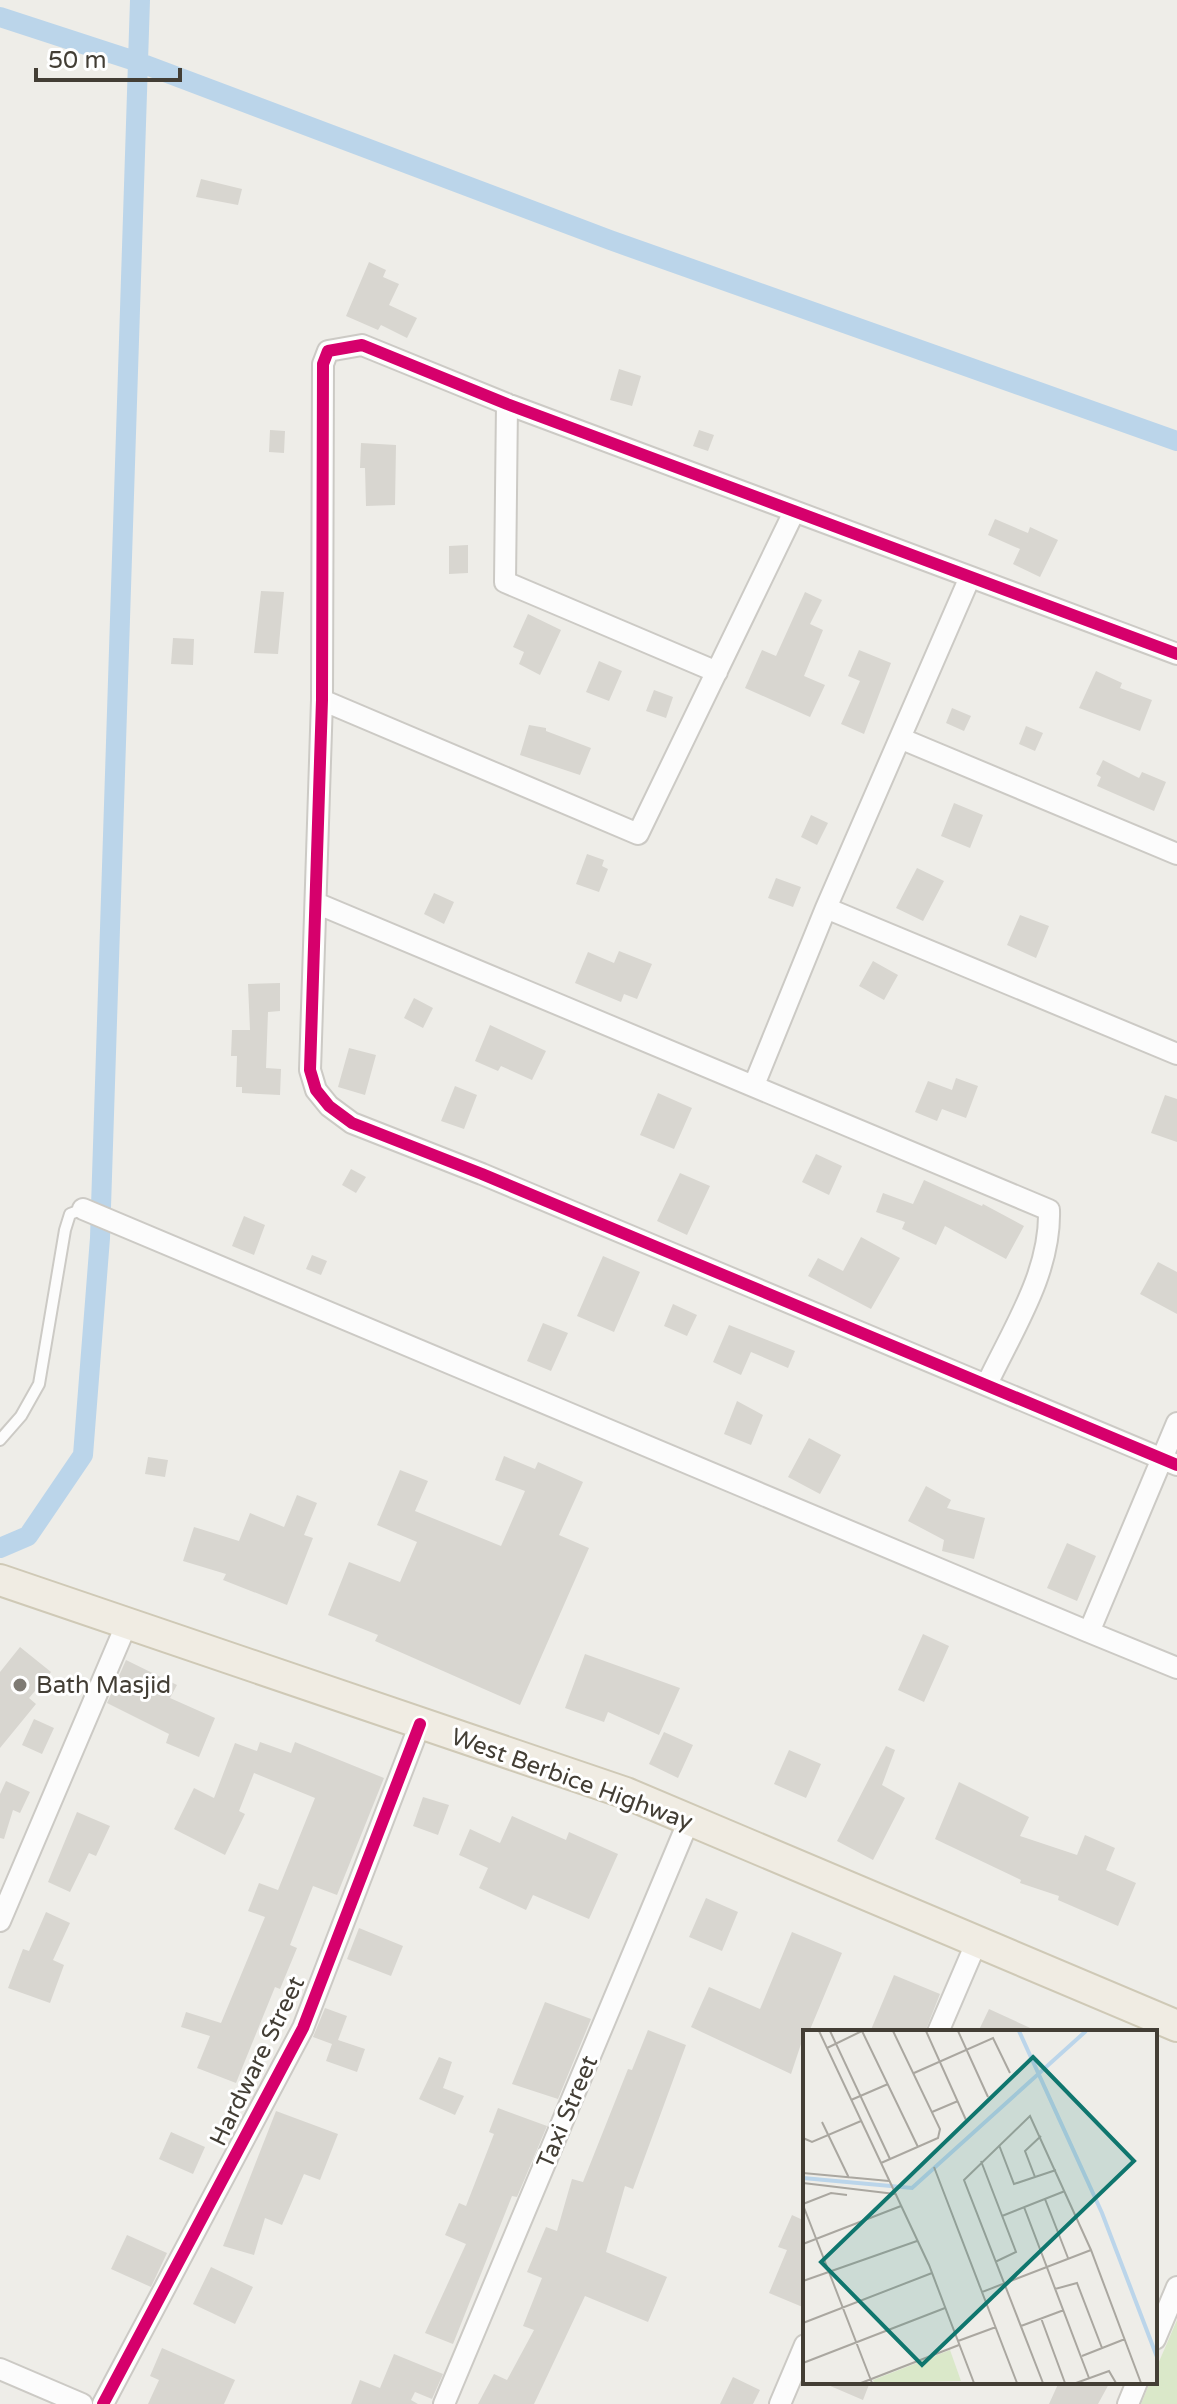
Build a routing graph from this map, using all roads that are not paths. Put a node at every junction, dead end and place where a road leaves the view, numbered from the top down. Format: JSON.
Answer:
{"nodes":[{"id":1,"x":507,"y":404,"type":"junction"},
{"id":2,"x":794,"y":512,"type":"junction"},
{"id":3,"x":970,"y":577,"type":"junction"},
{"id":4,"x":1177,"y":654,"type":"edge"},
{"id":5,"x":717,"y":672,"type":"junction"},
{"id":6,"x":322,"y":700,"type":"junction"},
{"id":7,"x":902,"y":739,"type":"junction"},
{"id":8,"x":1177,"y":854,"type":"edge"},
{"id":9,"x":316,"y":903,"type":"junction"},
{"id":10,"x":826,"y":908,"type":"junction"},
{"id":11,"x":1177,"y":1054,"type":"edge"},
{"id":12,"x":754,"y":1085,"type":"junction"},
{"id":13,"x":83,"y":1209,"type":"joint"},
{"id":14,"x":987,"y":1384,"type":"junction"},
{"id":15,"x":1177,"y":1423,"type":"edge"},
{"id":16,"x":0,"y":1440,"type":"edge"},
{"id":17,"x":1170,"y":1462,"type":"edge"},
{"id":18,"x":6,"y":1589,"type":"edge"},
{"id":19,"x":127,"y":1623,"type":"junction"},
{"id":20,"x":1089,"y":1632,"type":"junction"},
{"id":21,"x":1177,"y":1668,"type":"edge"},
{"id":22,"x":420,"y":1724,"type":"junction"},
{"id":23,"x":689,"y":1820,"type":"junction"},
{"id":24,"x":0,"y":1921,"type":"edge"},
{"id":25,"x":977,"y":1941,"type":"junction"},
{"id":26,"x":1177,"y":2026,"type":"edge"},
{"id":27,"x":939,"y":2030,"type":"edge"},
{"id":28,"x":1177,"y":2287,"type":"edge"},
{"id":29,"x":1157,"y":2334,"type":"edge"},
{"id":30,"x":803,"y":2350,"type":"edge"},
{"id":31,"x":0,"y":2369,"type":"edge"},
{"id":32,"x":1136,"y":2384,"type":"edge"},
{"id":33,"x":82,"y":2404,"type":"edge"},
{"id":34,"x":103,"y":2404,"type":"edge"},
{"id":35,"x":444,"y":2404,"type":"edge"},
{"id":36,"x":780,"y":2404,"type":"edge"},
{"id":37,"x":1128,"y":2404,"type":"edge"}],
"edges":[{"from":1,"to":2,"type":"street"},
{"from":1,"to":5,"type":"street"},
{"from":1,"to":6,"type":"street"},
{"from":2,"to":3,"type":"street"},
{"from":2,"to":5,"type":"street"},
{"from":3,"to":4,"type":"street"},
{"from":3,"to":7,"type":"street"},
{"from":5,"to":6,"type":"street"},
{"from":6,"to":9,"type":"street"},
{"from":7,"to":8,"type":"street"},
{"from":7,"to":10,"type":"street"},
{"from":9,"to":12,"type":"street"},
{"from":9,"to":14,"type":"street"},
{"from":10,"to":11,"type":"street"},
{"from":10,"to":12,"type":"street"},
{"from":12,"to":14,"type":"street"},
{"from":13,"to":16,"type":"lane"},
{"from":13,"to":20,"type":"street"},
{"from":14,"to":17,"type":"street"},
{"from":15,"to":17,"type":"street"},
{"from":17,"to":20,"type":"street"},
{"from":18,"to":19,"type":"main road","name":"West Berbice Highway"},
{"from":19,"to":22,"type":"main road","name":"West Berbice Highway"},
{"from":19,"to":24,"type":"street"},
{"from":20,"to":21,"type":"street"},
{"from":22,"to":23,"type":"main road","name":"West Berbice Highway"},
{"from":22,"to":34,"type":"street","name":"Hardware Street"},
{"from":23,"to":25,"type":"main road","name":"West Berbice Highway"},
{"from":23,"to":35,"type":"street","name":"Taxi Street"},
{"from":25,"to":26,"type":"main road","name":"West Berbice Highway"},
{"from":25,"to":27,"type":"street"},
{"from":28,"to":29,"type":"street"},
{"from":30,"to":36,"type":"street"},
{"from":31,"to":33,"type":"street"},
{"from":32,"to":37,"type":"street"}]}
